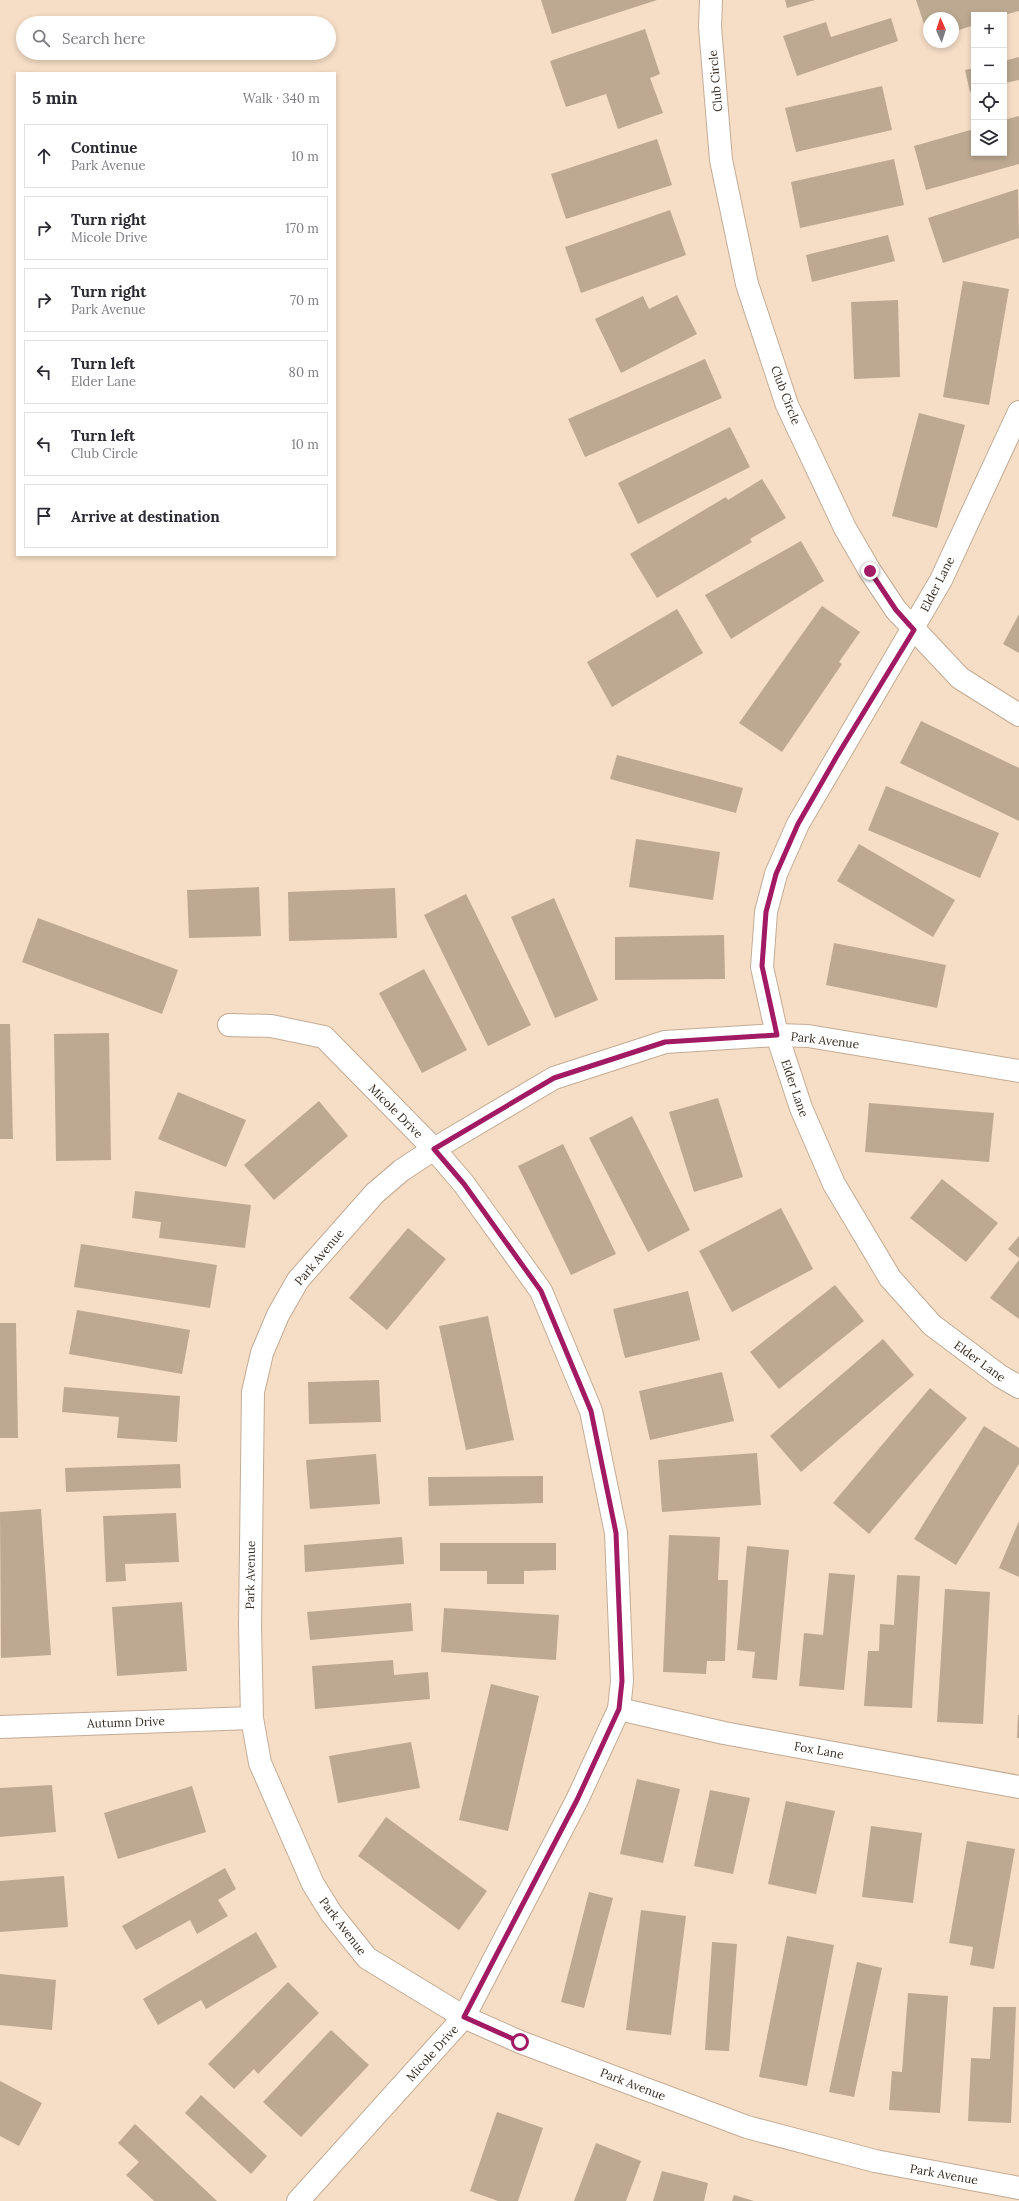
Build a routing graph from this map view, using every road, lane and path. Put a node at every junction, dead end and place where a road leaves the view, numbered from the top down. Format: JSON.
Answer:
{"nodes":[{"id":1,"x":711,"y":0,"type":"edge"},
{"id":2,"x":1019,"y":412,"type":"edge"},
{"id":3,"x":914,"y":630,"type":"junction"},
{"id":4,"x":1019,"y":715,"type":"edge"},
{"id":5,"x":229,"y":1025,"type":"dead end"},
{"id":6,"x":777,"y":1035,"type":"junction"},
{"id":7,"x":1019,"y":1071,"type":"edge"},
{"id":8,"x":434,"y":1149,"type":"junction"},
{"id":9,"x":1019,"y":1387,"type":"edge"},
{"id":10,"x":619,"y":1709,"type":"junction"},
{"id":11,"x":252,"y":1718,"type":"junction"},
{"id":12,"x":0,"y":1727,"type":"edge"},
{"id":13,"x":1019,"y":1787,"type":"edge"},
{"id":14,"x":464,"y":2017,"type":"junction"},
{"id":15,"x":1019,"y":2188,"type":"edge"},
{"id":16,"x":298,"y":2201,"type":"edge"}],
"edges":[{"from":1,"to":3,"type":"street","name":"Club Circle"},
{"from":2,"to":3,"type":"street","name":"Elder Lane"},
{"from":3,"to":4,"type":"street","name":"Club Circle"},
{"from":3,"to":6,"type":"street","name":"Elder Lane"},
{"from":5,"to":8,"type":"street","name":"Micole Drive"},
{"from":6,"to":7,"type":"street","name":"Park Avenue"},
{"from":6,"to":8,"type":"street","name":"Park Avenue"},
{"from":6,"to":9,"type":"street","name":"Elder Lane"},
{"from":8,"to":10,"type":"street","name":"Micole Drive"},
{"from":8,"to":11,"type":"street","name":"Park Avenue"},
{"from":10,"to":13,"type":"street","name":"Fox Lane"},
{"from":10,"to":14,"type":"street","name":"Micole Drive"},
{"from":11,"to":12,"type":"street","name":"Autumn Drive"},
{"from":11,"to":14,"type":"street","name":"Park Avenue"},
{"from":14,"to":15,"type":"street","name":"Park Avenue"},
{"from":14,"to":16,"type":"street","name":"Micole Drive"}]}
